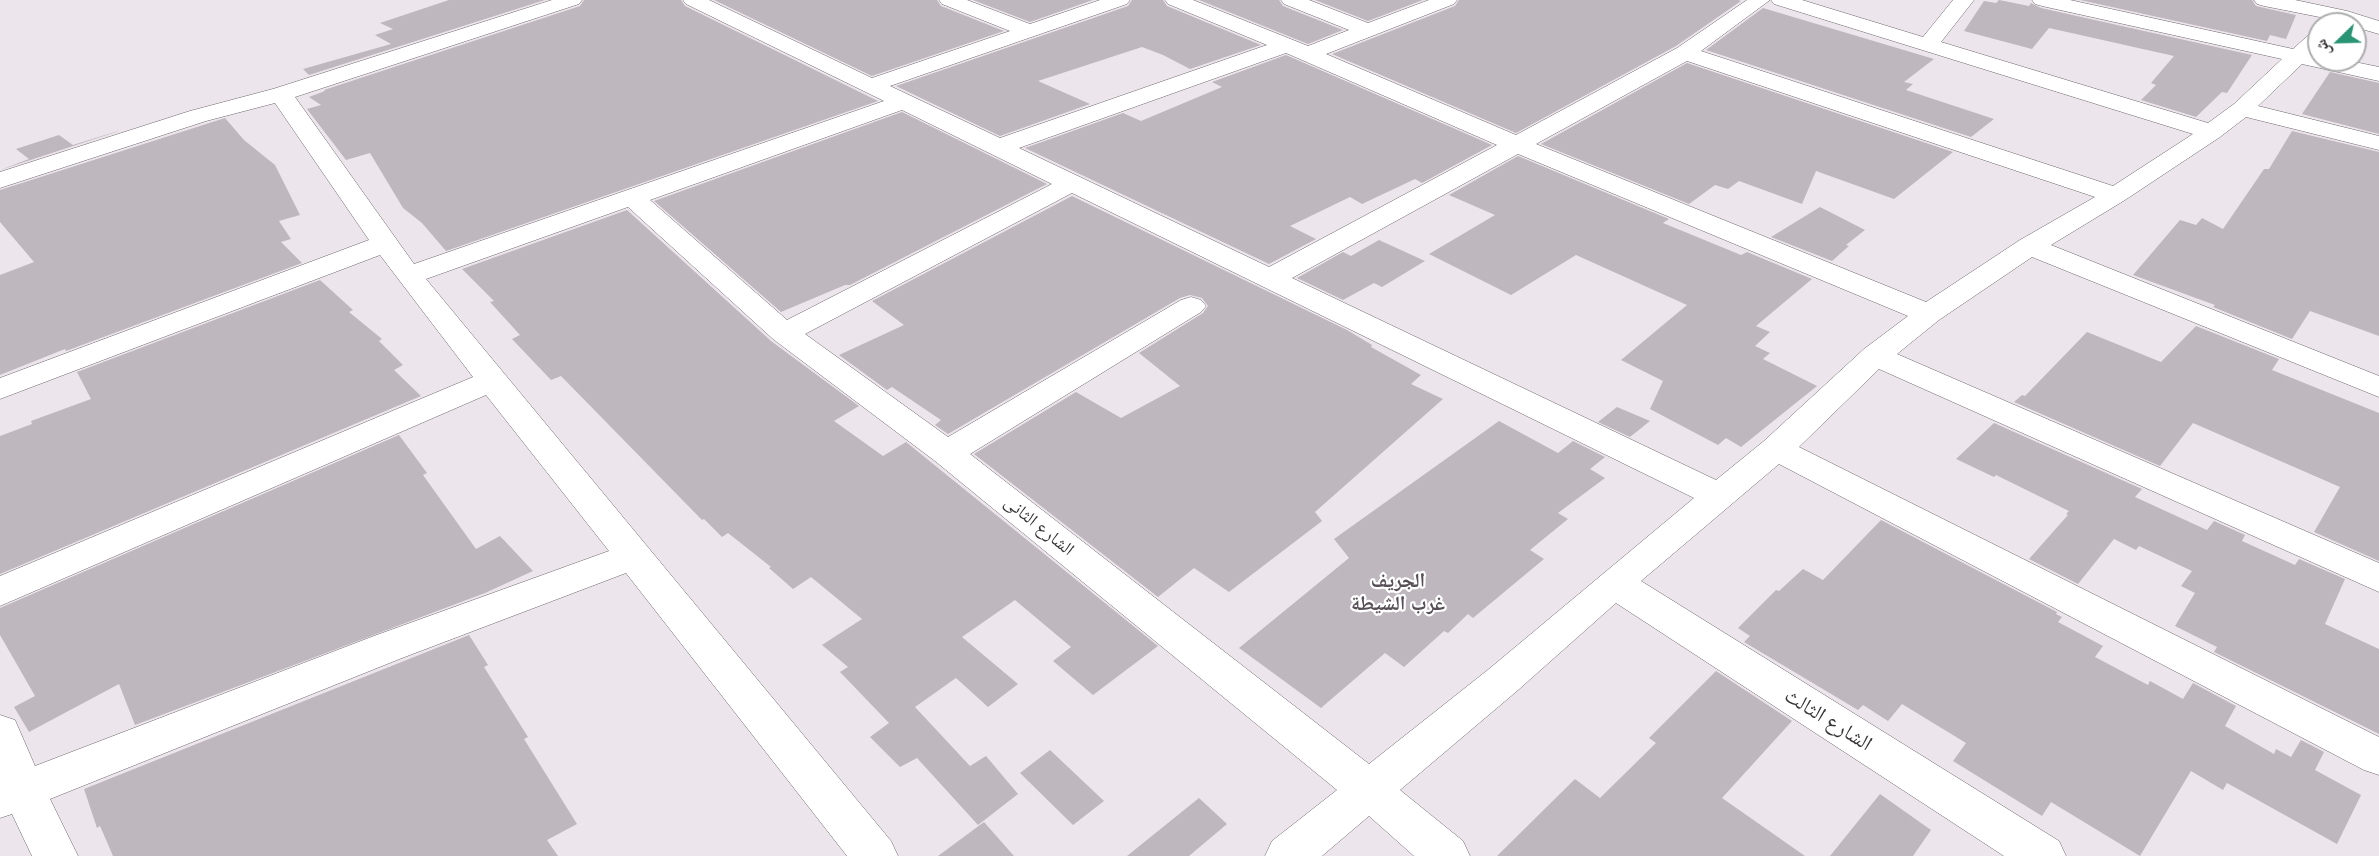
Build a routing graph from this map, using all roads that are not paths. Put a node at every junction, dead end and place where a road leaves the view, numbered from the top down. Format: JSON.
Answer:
{"nodes":[{"id":1,"x":572,"y":0,"type":"edge"},
{"id":2,"x":693,"y":0,"type":"edge"},
{"id":3,"x":949,"y":0,"type":"edge"},
{"id":4,"x":1120,"y":0,"type":"edge"},
{"id":5,"x":1175,"y":0,"type":"edge"},
{"id":6,"x":1291,"y":0,"type":"edge"},
{"id":7,"x":1447,"y":0,"type":"edge"},
{"id":8,"x":1760,"y":0,"type":"edge"},
{"id":9,"x":1781,"y":0,"type":"edge"},
{"id":10,"x":1964,"y":0,"type":"edge"},
{"id":11,"x":2042,"y":0,"type":"edge"},
{"id":12,"x":2264,"y":0,"type":"edge"},
{"id":13,"x":2307,"y":17,"type":"edge"},
{"id":14,"x":2307,"y":24,"type":"edge"},
{"id":15,"x":1367,"y":30,"type":"junction"},
{"id":16,"x":1029,"y":31,"type":"junction"},
{"id":17,"x":1928,"y":44,"type":"junction"},
{"id":18,"x":2307,"y":47,"type":"edge"},
{"id":19,"x":1297,"y":49,"type":"junction"},
{"id":20,"x":1685,"y":53,"type":"junction"},
{"id":21,"x":2367,"y":62,"type":"edge"},
{"id":22,"x":2379,"y":74,"type":"edge"},
{"id":23,"x":869,"y":86,"type":"junction"},
{"id":24,"x":281,"y":94,"type":"junction"},
{"id":25,"x":903,"y":102,"type":"junction"},
{"id":26,"x":2242,"y":109,"type":"junction"},
{"id":27,"x":2212,"y":132,"type":"junction"},
{"id":28,"x":2379,"y":143,"type":"edge"},
{"id":29,"x":1518,"y":145,"type":"junction"},
{"id":30,"x":996,"y":148,"type":"junction"},
{"id":31,"x":0,"y":180,"type":"edge"},
{"id":32,"x":1071,"y":184,"type":"junction"},
{"id":33,"x":2116,"y":195,"type":"junction"},
{"id":34,"x":632,"y":197,"type":"junction"},
{"id":35,"x":384,"y":244,"type":"junction"},
{"id":36,"x":2030,"y":246,"type":"junction"},
{"id":37,"x":408,"y":276,"type":"junction"},
{"id":38,"x":1270,"y":278,"type":"junction"},
{"id":39,"x":1191,"y":306,"type":"dead end"},
{"id":40,"x":1929,"y":315,"type":"junction"},
{"id":41,"x":784,"y":333,"type":"junction"},
{"id":42,"x":1875,"y":356,"type":"junction"},
{"id":43,"x":494,"y":380,"type":"junction"},
{"id":44,"x":2379,"y":387,"type":"edge"},
{"id":45,"x":0,"y":389,"type":"edge"},
{"id":46,"x":1776,"y":449,"type":"junction"},
{"id":47,"x":947,"y":453,"type":"junction"},
{"id":48,"x":1720,"y":496,"type":"junction"},
{"id":49,"x":634,"y":556,"type":"junction"},
{"id":50,"x":2379,"y":578,"type":"edge"},
{"id":51,"x":1614,"y":583,"type":"junction"},
{"id":52,"x":0,"y":592,"type":"edge"},
{"id":53,"x":0,"y":732,"type":"edge"},
{"id":54,"x":2379,"y":757,"type":"edge"},
{"id":55,"x":1369,"y":790,"type":"junction"},
{"id":56,"x":11,"y":794,"type":"edge"},
{"id":57,"x":56,"y":856,"type":"edge"},
{"id":58,"x":875,"y":856,"type":"edge"},
{"id":59,"x":1288,"y":856,"type":"edge"},
{"id":60,"x":1447,"y":856,"type":"edge"},
{"id":61,"x":2043,"y":856,"type":"edge"}],
"edges":[{"from":1,"to":24,"type":"street"},
{"from":2,"to":23,"type":"street"},
{"from":3,"to":16,"type":"street"},
{"from":4,"to":16,"type":"street"},
{"from":5,"to":19,"type":"street"},
{"from":6,"to":15,"type":"street"},
{"from":7,"to":15,"type":"street"},
{"from":8,"to":20,"type":"street"},
{"from":9,"to":17,"type":"street"},
{"from":10,"to":17,"type":"street"},
{"from":11,"to":14,"type":"street"},
{"from":12,"to":13,"type":"street"},
{"from":15,"to":19,"type":"street"},
{"from":16,"to":23,"type":"street"},
{"from":17,"to":27,"type":"street"},
{"from":18,"to":26,"type":"street"},
{"from":19,"to":29,"type":"street"},
{"from":19,"to":30,"type":"street"},
{"from":20,"to":29,"type":"street"},
{"from":20,"to":33,"type":"street"},
{"from":21,"to":22,"type":"street"},
{"from":23,"to":25,"type":"street"},
{"from":24,"to":31,"type":"street"},
{"from":24,"to":35,"type":"street"},
{"from":25,"to":30,"type":"street"},
{"from":25,"to":34,"type":"street"},
{"from":26,"to":27,"type":"street"},
{"from":26,"to":28,"type":"street"},
{"from":27,"to":33,"type":"street"},
{"from":29,"to":38,"type":"street"},
{"from":29,"to":40,"type":"street"},
{"from":30,"to":32,"type":"street"},
{"from":32,"to":38,"type":"street"},
{"from":32,"to":41,"type":"street"},
{"from":33,"to":36,"type":"street"},
{"from":34,"to":37,"type":"street"},
{"from":34,"to":41,"type":"street","name":"الشارع الثانى"},
{"from":35,"to":37,"type":"street"},
{"from":35,"to":45,"type":"street"},
{"from":36,"to":40,"type":"street"},
{"from":36,"to":44,"type":"street"},
{"from":37,"to":43,"type":"street"},
{"from":38,"to":48,"type":"street"},
{"from":39,"to":47,"type":"street"},
{"from":40,"to":42,"type":"street"},
{"from":41,"to":47,"type":"street","name":"الشارع الثانى"},
{"from":42,"to":46,"type":"street"},
{"from":42,"to":50,"type":"street"},
{"from":43,"to":49,"type":"street"},
{"from":43,"to":52,"type":"street"},
{"from":46,"to":48,"type":"street"},
{"from":46,"to":54,"type":"street"},
{"from":47,"to":55,"type":"street","name":"الشارع الثانى"},
{"from":48,"to":51,"type":"street"},
{"from":49,"to":56,"type":"street"},
{"from":49,"to":58,"type":"street"},
{"from":51,"to":55,"type":"street"},
{"from":51,"to":61,"type":"street","name":"الشارع الثالث"},
{"from":53,"to":56,"type":"street"},
{"from":55,"to":59,"type":"street"},
{"from":55,"to":60,"type":"street","name":"الشارع الثانى"},
{"from":56,"to":57,"type":"street"}]}
